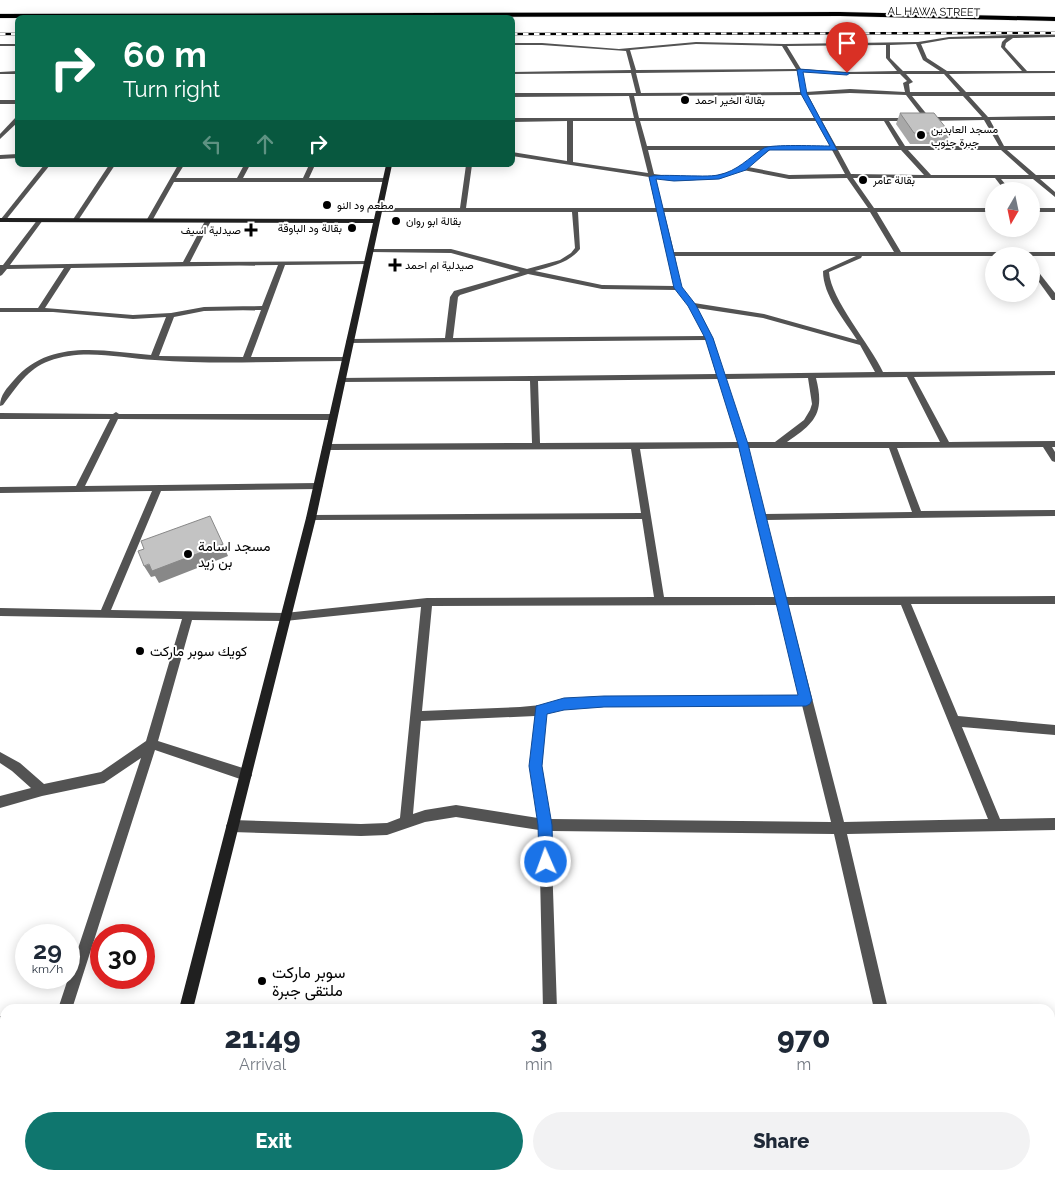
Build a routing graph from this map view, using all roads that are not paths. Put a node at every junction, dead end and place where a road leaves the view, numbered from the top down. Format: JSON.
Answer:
{"nodes":[{"id":1,"x":420,"y":15,"type":"edge"},
{"id":2,"x":0,"y":16,"type":"edge"},
{"id":3,"x":15,"y":16,"type":"edge"},
{"id":4,"x":515,"y":20,"type":"edge"},
{"id":5,"x":0,"y":21,"type":"edge"},
{"id":6,"x":15,"y":21,"type":"edge"},
{"id":7,"x":1055,"y":21,"type":"edge"},
{"id":8,"x":1013,"y":36,"type":"junction"},
{"id":9,"x":1055,"y":36,"type":"edge"},
{"id":10,"x":888,"y":43,"type":"junction"},
{"id":11,"x":918,"y":43,"type":"junction"},
{"id":12,"x":515,"y":44,"type":"edge"},
{"id":13,"x":0,"y":45,"type":"edge"},
{"id":14,"x":11,"y":45,"type":"junction"},
{"id":15,"x":15,"y":45,"type":"edge"},
{"id":16,"x":784,"y":45,"type":"junction"},
{"id":17,"x":5,"y":50,"type":"dead end"},
{"id":18,"x":628,"y":50,"type":"junction"},
{"id":19,"x":799,"y":70,"type":"junction"},
{"id":20,"x":15,"y":72,"type":"edge"},
{"id":21,"x":634,"y":72,"type":"junction"},
{"id":22,"x":902,"y":72,"type":"junction"},
{"id":23,"x":945,"y":72,"type":"junction"},
{"id":24,"x":1026,"y":72,"type":"junction"},
{"id":25,"x":1055,"y":72,"type":"edge"},
{"id":26,"x":1,"y":73,"type":"edge"},
{"id":27,"x":515,"y":73,"type":"edge"},
{"id":28,"x":639,"y":94,"type":"junction"},
{"id":29,"x":804,"y":94,"type":"junction"},
{"id":30,"x":908,"y":94,"type":"junction"},
{"id":31,"x":966,"y":94,"type":"junction"},
{"id":32,"x":1055,"y":94,"type":"edge"},
{"id":33,"x":515,"y":95,"type":"edge"},
{"id":34,"x":631,"y":95,"type":"junction"},
{"id":35,"x":0,"y":102,"type":"edge"},
{"id":36,"x":15,"y":102,"type":"edge"},
{"id":37,"x":818,"y":118,"type":"junction"},
{"id":38,"x":986,"y":118,"type":"junction"},
{"id":39,"x":1055,"y":118,"type":"edge"},
{"id":40,"x":928,"y":119,"type":"junction"},
{"id":41,"x":515,"y":120,"type":"edge"},
{"id":42,"x":570,"y":120,"type":"junction"},
{"id":43,"x":637,"y":120,"type":"junction"},
{"id":44,"x":886,"y":120,"type":"junction"},
{"id":45,"x":15,"y":121,"type":"edge"},
{"id":46,"x":0,"y":128,"type":"edge"},
{"id":47,"x":8,"y":128,"type":"junction"},
{"id":48,"x":15,"y":128,"type":"edge"},
{"id":49,"x":0,"y":136,"type":"edge"},
{"id":50,"x":644,"y":148,"type":"junction"},
{"id":51,"x":768,"y":148,"type":"junction"},
{"id":52,"x":834,"y":148,"type":"junction"},
{"id":53,"x":903,"y":148,"type":"junction"},
{"id":54,"x":1055,"y":148,"type":"edge"},
{"id":55,"x":1003,"y":149,"type":"junction"},
{"id":56,"x":515,"y":155,"type":"edge"},
{"id":57,"x":15,"y":156,"type":"edge"},
{"id":58,"x":0,"y":157,"type":"edge"},
{"id":59,"x":570,"y":164,"type":"junction"},
{"id":60,"x":45,"y":167,"type":"edge"},
{"id":61,"x":111,"y":167,"type":"edge"},
{"id":62,"x":180,"y":167,"type":"edge"},
{"id":63,"x":246,"y":167,"type":"edge"},
{"id":64,"x":311,"y":167,"type":"edge"},
{"id":65,"x":388,"y":167,"type":"edge"},
{"id":66,"x":469,"y":167,"type":"edge"},
{"id":67,"x":743,"y":168,"type":"junction"},
{"id":68,"x":849,"y":176,"type":"junction"},
{"id":69,"x":930,"y":176,"type":"junction"},
{"id":70,"x":652,"y":177,"type":"junction"},
{"id":71,"x":997,"y":177,"type":"junction"},
{"id":72,"x":1037,"y":177,"type":"junction"},
{"id":73,"x":1055,"y":177,"type":"edge"},
{"id":74,"x":173,"y":180,"type":"junction"},
{"id":75,"x":239,"y":180,"type":"junction"},
{"id":76,"x":305,"y":180,"type":"junction"},
{"id":77,"x":385,"y":180,"type":"junction"},
{"id":78,"x":1001,"y":182,"type":"edge"},
{"id":79,"x":1055,"y":195,"type":"edge"},
{"id":80,"x":985,"y":210,"type":"edge"},
{"id":81,"x":1040,"y":210,"type":"edge"},
{"id":82,"x":1055,"y":210,"type":"edge"},
{"id":83,"x":463,"y":211,"type":"junction"},
{"id":84,"x":575,"y":211,"type":"junction"},
{"id":85,"x":873,"y":211,"type":"junction"},
{"id":86,"x":661,"y":212,"type":"junction"},
{"id":87,"x":376,"y":216,"type":"junction"},
{"id":88,"x":1,"y":220,"type":"edge"},
{"id":89,"x":40,"y":220,"type":"junction"},
{"id":90,"x":75,"y":221,"type":"junction"},
{"id":91,"x":149,"y":221,"type":"junction"},
{"id":92,"x":208,"y":221,"type":"junction"},
{"id":93,"x":370,"y":250,"type":"junction"},
{"id":94,"x":898,"y":253,"type":"junction"},
{"id":95,"x":671,"y":254,"type":"junction"},
{"id":96,"x":865,"y":254,"type":"junction"},
{"id":97,"x":985,"y":254,"type":"edge"},
{"id":98,"x":1040,"y":254,"type":"edge"},
{"id":99,"x":1055,"y":254,"type":"edge"},
{"id":100,"x":368,"y":262,"type":"junction"},
{"id":101,"x":282,"y":263,"type":"junction"},
{"id":102,"x":185,"y":265,"type":"junction"},
{"id":103,"x":69,"y":266,"type":"junction"},
{"id":104,"x":2,"y":267,"type":"edge"},
{"id":105,"x":529,"y":272,"type":"junction"},
{"id":106,"x":0,"y":274,"type":"edge"},
{"id":107,"x":1040,"y":278,"type":"edge"},
{"id":108,"x":678,"y":288,"type":"junction"},
{"id":109,"x":1055,"y":298,"type":"edge"},
{"id":110,"x":692,"y":305,"type":"junction"},
{"id":111,"x":264,"y":308,"type":"junction"},
{"id":112,"x":0,"y":310,"type":"edge"},
{"id":113,"x":40,"y":310,"type":"junction"},
{"id":114,"x":171,"y":315,"type":"junction"},
{"id":115,"x":709,"y":338,"type":"junction"},
{"id":116,"x":449,"y":340,"type":"junction"},
{"id":117,"x":350,"y":341,"type":"junction"},
{"id":118,"x":864,"y":344,"type":"junction"},
{"id":119,"x":154,"y":358,"type":"junction"},
{"id":120,"x":246,"y":359,"type":"junction"},
{"id":121,"x":346,"y":359,"type":"junction"},
{"id":122,"x":910,"y":374,"type":"junction"},
{"id":123,"x":1055,"y":374,"type":"edge"},
{"id":124,"x":880,"y":375,"type":"junction"},
{"id":125,"x":812,"y":376,"type":"junction"},
{"id":126,"x":723,"y":377,"type":"junction"},
{"id":127,"x":534,"y":378,"type":"junction"},
{"id":128,"x":342,"y":380,"type":"junction"},
{"id":129,"x":0,"y":403,"type":"edge"},
{"id":130,"x":116,"y":415,"type":"junction"},
{"id":131,"x":0,"y":416,"type":"edge"},
{"id":132,"x":332,"y":417,"type":"junction"},
{"id":133,"x":743,"y":444,"type":"junction"},
{"id":134,"x":778,"y":444,"type":"junction"},
{"id":135,"x":946,"y":444,"type":"junction"},
{"id":136,"x":1050,"y":444,"type":"edge"},
{"id":137,"x":892,"y":445,"type":"junction"},
{"id":138,"x":536,"y":446,"type":"junction"},
{"id":139,"x":635,"y":446,"type":"junction"},
{"id":140,"x":326,"y":447,"type":"junction"},
{"id":141,"x":1055,"y":460,"type":"edge"},
{"id":142,"x":319,"y":486,"type":"junction"},
{"id":143,"x":158,"y":488,"type":"junction"},
{"id":144,"x":79,"y":489,"type":"junction"},
{"id":145,"x":0,"y":490,"type":"edge"},
{"id":146,"x":918,"y":513,"type":"junction"},
{"id":147,"x":1055,"y":513,"type":"edge"},
{"id":148,"x":646,"y":516,"type":"junction"},
{"id":149,"x":762,"y":517,"type":"junction"},
{"id":150,"x":311,"y":518,"type":"junction"},
{"id":151,"x":1055,"y":600,"type":"edge"},
{"id":152,"x":660,"y":601,"type":"junction"},
{"id":153,"x":782,"y":601,"type":"junction"},
{"id":154,"x":427,"y":602,"type":"junction"},
{"id":155,"x":905,"y":602,"type":"junction"},
{"id":156,"x":0,"y":612,"type":"edge"},
{"id":157,"x":104,"y":615,"type":"junction"},
{"id":158,"x":188,"y":616,"type":"junction"},
{"id":159,"x":285,"y":617,"type":"junction"},
{"id":160,"x":806,"y":700,"type":"junction"},
{"id":161,"x":541,"y":710,"type":"junction"},
{"id":162,"x":417,"y":716,"type":"junction"},
{"id":163,"x":955,"y":721,"type":"junction"},
{"id":164,"x":1055,"y":730,"type":"edge"},
{"id":165,"x":151,"y":744,"type":"junction"},
{"id":166,"x":0,"y":757,"type":"edge"},
{"id":167,"x":246,"y":775,"type":"junction"},
{"id":168,"x":42,"y":790,"type":"junction"},
{"id":169,"x":0,"y":802,"type":"edge"},
{"id":170,"x":406,"y":823,"type":"junction"},
{"id":171,"x":996,"y":824,"type":"junction"},
{"id":172,"x":1055,"y":824,"type":"edge"},
{"id":173,"x":545,"y":825,"type":"junction"},
{"id":174,"x":232,"y":826,"type":"junction"},
{"id":175,"x":839,"y":828,"type":"junction"},
{"id":176,"x":67,"y":1004,"type":"edge"},
{"id":177,"x":187,"y":1004,"type":"edge"},
{"id":178,"x":550,"y":1004,"type":"edge"},
{"id":179,"x":880,"y":1004,"type":"edge"}],
"edges":[{"from":1,"to":7,"type":"highway","name":"AL HAWA STREET"},
{"from":2,"to":3,"type":"highway","name":"AL HAWA STREET"},
{"from":4,"to":7,"type":"highway","name":"AL HAWA STREET"},
{"from":5,"to":6,"type":"highway"},
{"from":8,"to":9,"type":"street"},
{"from":8,"to":11,"type":"street"},
{"from":8,"to":24,"type":"street"},
{"from":10,"to":11,"type":"street"},
{"from":10,"to":16,"type":"street"},
{"from":10,"to":22,"type":"street"},
{"from":11,"to":23,"type":"street"},
{"from":12,"to":18,"type":"street"},
{"from":13,"to":14,"type":"street"},
{"from":14,"to":15,"type":"street"},
{"from":14,"to":17,"type":"street"},
{"from":16,"to":18,"type":"street"},
{"from":16,"to":19,"type":"street"},
{"from":18,"to":21,"type":"street"},
{"from":19,"to":21,"type":"street"},
{"from":19,"to":22,"type":"street"},
{"from":19,"to":29,"type":"street"},
{"from":20,"to":26,"type":"street"},
{"from":21,"to":27,"type":"street"},
{"from":21,"to":28,"type":"street"},
{"from":22,"to":23,"type":"street"},
{"from":22,"to":30,"type":"street"},
{"from":23,"to":24,"type":"street"},
{"from":23,"to":31,"type":"street"},
{"from":24,"to":25,"type":"street"},
{"from":28,"to":29,"type":"street"},
{"from":28,"to":34,"type":"street"},
{"from":29,"to":30,"type":"street"},
{"from":29,"to":37,"type":"street"},
{"from":30,"to":31,"type":"street"},
{"from":30,"to":40,"type":"street"},
{"from":31,"to":32,"type":"street"},
{"from":31,"to":38,"type":"street"},
{"from":33,"to":34,"type":"street"},
{"from":34,"to":43,"type":"street"},
{"from":35,"to":36,"type":"street"},
{"from":37,"to":43,"type":"street"},
{"from":37,"to":44,"type":"street"},
{"from":37,"to":52,"type":"street"},
{"from":38,"to":39,"type":"street"},
{"from":38,"to":40,"type":"street"},
{"from":38,"to":55,"type":"street"},
{"from":40,"to":44,"type":"street"},
{"from":41,"to":42,"type":"street"},
{"from":42,"to":43,"type":"street"},
{"from":42,"to":59,"type":"street"},
{"from":43,"to":50,"type":"street"},
{"from":44,"to":53,"type":"street"},
{"from":45,"to":47,"type":"street"},
{"from":46,"to":47,"type":"street"},
{"from":47,"to":48,"type":"street"},
{"from":47,"to":49,"type":"street"},
{"from":50,"to":51,"type":"street"},
{"from":50,"to":70,"type":"street"},
{"from":51,"to":52,"type":"street"},
{"from":51,"to":67,"type":"street"},
{"from":52,"to":53,"type":"street"},
{"from":52,"to":68,"type":"street"},
{"from":53,"to":55,"type":"street"},
{"from":53,"to":69,"type":"street"},
{"from":54,"to":55,"type":"street"},
{"from":55,"to":72,"type":"street"},
{"from":56,"to":59,"type":"street"},
{"from":57,"to":58,"type":"street"},
{"from":59,"to":70,"type":"street"},
{"from":60,"to":88,"type":"street"},
{"from":61,"to":90,"type":"street"},
{"from":62,"to":74,"type":"street"},
{"from":63,"to":75,"type":"street"},
{"from":64,"to":76,"type":"street"},
{"from":65,"to":77,"type":"street"},
{"from":66,"to":83,"type":"street"},
{"from":67,"to":68,"type":"street"},
{"from":67,"to":70,"type":"street"},
{"from":68,"to":69,"type":"street"},
{"from":68,"to":85,"type":"street"},
{"from":69,"to":71,"type":"street"},
{"from":70,"to":86,"type":"street"},
{"from":71,"to":72,"type":"street"},
{"from":71,"to":78,"type":"street"},
{"from":72,"to":73,"type":"street"},
{"from":72,"to":79,"type":"street"},
{"from":74,"to":75,"type":"street"},
{"from":74,"to":91,"type":"street"},
{"from":75,"to":76,"type":"street"},
{"from":76,"to":77,"type":"street"},
{"from":77,"to":87,"type":"street"},
{"from":80,"to":85,"type":"street"},
{"from":81,"to":82,"type":"street"},
{"from":83,"to":84,"type":"street"},
{"from":83,"to":87,"type":"street"},
{"from":84,"to":86,"type":"street"},
{"from":84,"to":105,"type":"street"},
{"from":85,"to":86,"type":"street"},
{"from":85,"to":94,"type":"street"},
{"from":86,"to":95,"type":"street"},
{"from":87,"to":92,"type":"street"},
{"from":87,"to":93,"type":"street"},
{"from":88,"to":89,"type":"street"},
{"from":89,"to":90,"type":"street"},
{"from":89,"to":104,"type":"street"},
{"from":90,"to":91,"type":"street"},
{"from":91,"to":92,"type":"street"},
{"from":92,"to":102,"type":"street"},
{"from":93,"to":100,"type":"street"},
{"from":93,"to":105,"type":"street"},
{"from":94,"to":96,"type":"street"},
{"from":94,"to":97,"type":"street"},
{"from":95,"to":96,"type":"street"},
{"from":95,"to":108,"type":"street"},
{"from":96,"to":118,"type":"street"},
{"from":98,"to":99,"type":"street"},
{"from":100,"to":101,"type":"street"},
{"from":100,"to":117,"type":"street"},
{"from":101,"to":102,"type":"street"},
{"from":101,"to":111,"type":"street"},
{"from":102,"to":103,"type":"street"},
{"from":103,"to":104,"type":"street"},
{"from":103,"to":113,"type":"street"},
{"from":104,"to":106,"type":"street"},
{"from":105,"to":108,"type":"street"},
{"from":105,"to":116,"type":"street"},
{"from":107,"to":109,"type":"street"},
{"from":108,"to":110,"type":"street"},
{"from":110,"to":115,"type":"street"},
{"from":110,"to":118,"type":"street"},
{"from":111,"to":114,"type":"street"},
{"from":111,"to":120,"type":"street"},
{"from":112,"to":113,"type":"street"},
{"from":113,"to":114,"type":"street"},
{"from":114,"to":119,"type":"street"},
{"from":115,"to":116,"type":"street"},
{"from":115,"to":126,"type":"street"},
{"from":116,"to":117,"type":"street"},
{"from":117,"to":121,"type":"street"},
{"from":118,"to":124,"type":"street"},
{"from":119,"to":120,"type":"street"},
{"from":119,"to":129,"type":"street"},
{"from":120,"to":121,"type":"street"},
{"from":121,"to":128,"type":"street"},
{"from":122,"to":123,"type":"street"},
{"from":122,"to":124,"type":"street"},
{"from":122,"to":135,"type":"street"},
{"from":124,"to":125,"type":"street"},
{"from":125,"to":126,"type":"street"},
{"from":125,"to":134,"type":"street"},
{"from":126,"to":127,"type":"street"},
{"from":126,"to":133,"type":"street"},
{"from":127,"to":128,"type":"street"},
{"from":127,"to":138,"type":"street"},
{"from":128,"to":132,"type":"street"},
{"from":130,"to":131,"type":"street"},
{"from":130,"to":132,"type":"street"},
{"from":130,"to":144,"type":"street"},
{"from":132,"to":140,"type":"street"},
{"from":133,"to":134,"type":"street"},
{"from":133,"to":139,"type":"street"},
{"from":133,"to":149,"type":"street"},
{"from":134,"to":137,"type":"street"},
{"from":135,"to":136,"type":"street"},
{"from":135,"to":137,"type":"street"},
{"from":136,"to":141,"type":"street"},
{"from":137,"to":146,"type":"street"},
{"from":138,"to":139,"type":"street"},
{"from":138,"to":140,"type":"street"},
{"from":139,"to":148,"type":"street"},
{"from":140,"to":142,"type":"street"},
{"from":142,"to":143,"type":"street"},
{"from":142,"to":150,"type":"street"},
{"from":143,"to":144,"type":"street"},
{"from":143,"to":157,"type":"street"},
{"from":144,"to":145,"type":"street"},
{"from":146,"to":147,"type":"street"},
{"from":146,"to":149,"type":"street"},
{"from":148,"to":150,"type":"street"},
{"from":148,"to":152,"type":"street"},
{"from":149,"to":153,"type":"street"},
{"from":150,"to":159,"type":"street"},
{"from":151,"to":155,"type":"street"},
{"from":152,"to":153,"type":"street"},
{"from":152,"to":154,"type":"street"},
{"from":153,"to":155,"type":"street"},
{"from":153,"to":160,"type":"street"},
{"from":154,"to":159,"type":"street"},
{"from":154,"to":162,"type":"street"},
{"from":155,"to":163,"type":"street"},
{"from":156,"to":157,"type":"street"},
{"from":157,"to":158,"type":"street"},
{"from":158,"to":159,"type":"street"},
{"from":158,"to":165,"type":"street"},
{"from":159,"to":167,"type":"street"},
{"from":160,"to":161,"type":"street"},
{"from":160,"to":175,"type":"street"},
{"from":161,"to":162,"type":"street"},
{"from":161,"to":173,"type":"street"},
{"from":162,"to":170,"type":"street"},
{"from":163,"to":164,"type":"street"},
{"from":163,"to":171,"type":"street"},
{"from":165,"to":167,"type":"street"},
{"from":165,"to":168,"type":"street"},
{"from":165,"to":176,"type":"street"},
{"from":166,"to":168,"type":"street"},
{"from":167,"to":174,"type":"street"},
{"from":168,"to":169,"type":"street"},
{"from":170,"to":173,"type":"street"},
{"from":170,"to":174,"type":"street"},
{"from":171,"to":172,"type":"street"},
{"from":171,"to":175,"type":"street"},
{"from":173,"to":175,"type":"street"},
{"from":173,"to":178,"type":"street"},
{"from":174,"to":177,"type":"street"},
{"from":175,"to":179,"type":"street"}]}
